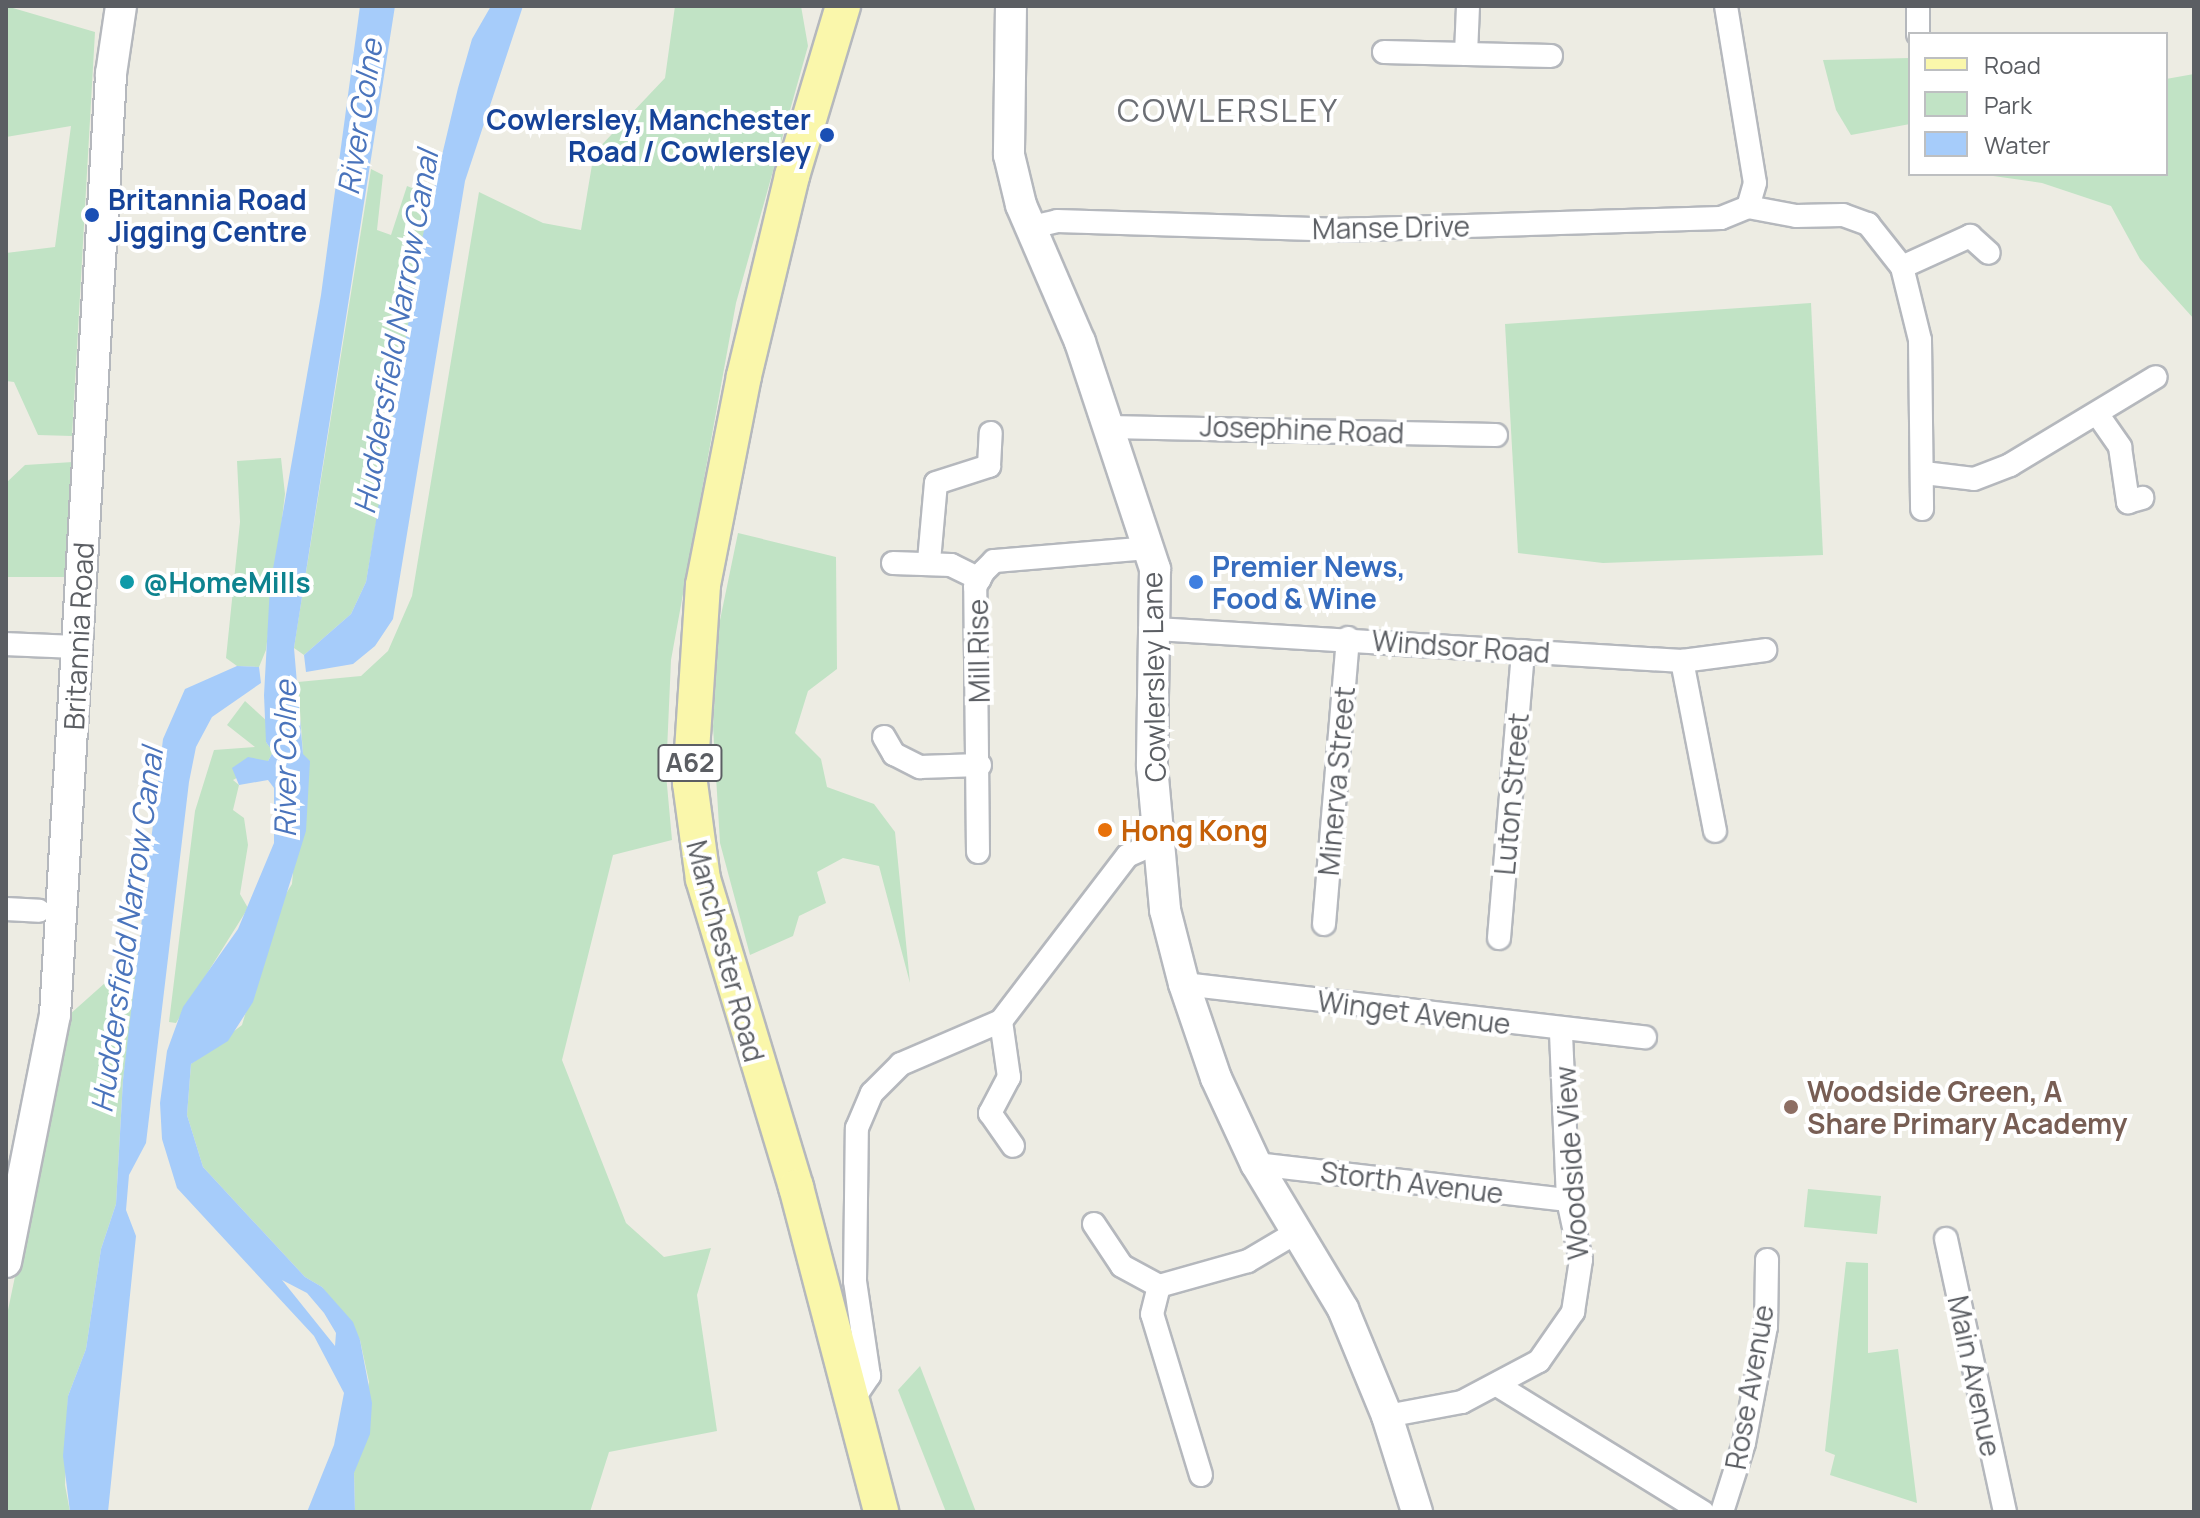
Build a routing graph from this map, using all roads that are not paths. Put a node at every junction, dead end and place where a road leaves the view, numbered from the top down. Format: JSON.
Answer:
{"nodes":[{"id":1,"x":121,"y":6,"type":"edge"},
{"id":2,"x":843,"y":6,"type":"edge"},
{"id":3,"x":1011,"y":6,"type":"edge"},
{"id":4,"x":1468,"y":6,"type":"edge"},
{"id":5,"x":1726,"y":6,"type":"edge"},
{"id":6,"x":1918,"y":6,"type":"edge"},
{"id":7,"x":1918,"y":32,"type":"edge"},
{"id":8,"x":1384,"y":52,"type":"dead end"},
{"id":9,"x":1466,"y":54,"type":"junction"},
{"id":10,"x":1551,"y":56,"type":"dead end"},
{"id":11,"x":1748,"y":207,"type":"junction"},
{"id":12,"x":1032,"y":227,"type":"junction"},
{"id":13,"x":1989,"y":253,"type":"dead end"},
{"id":14,"x":1902,"y":267,"type":"junction"},
{"id":15,"x":2156,"y":377,"type":"dead end"},
{"id":16,"x":2098,"y":415,"type":"junction"},
{"id":17,"x":1108,"y":427,"type":"junction"},
{"id":18,"x":991,"y":433,"type":"dead end"},
{"id":19,"x":1496,"y":435,"type":"dead end"},
{"id":20,"x":1924,"y":473,"type":"junction"},
{"id":21,"x":2142,"y":498,"type":"dead end"},
{"id":22,"x":1922,"y":509,"type":"dead end"},
{"id":23,"x":1148,"y":548,"type":"junction"},
{"id":24,"x":929,"y":561,"type":"junction"},
{"id":25,"x":893,"y":563,"type":"dead end"},
{"id":26,"x":980,"y":579,"type":"junction"},
{"id":27,"x":1156,"y":629,"type":"junction"},
{"id":28,"x":1348,"y":638,"type":"junction"},
{"id":29,"x":6,"y":644,"type":"edge"},
{"id":30,"x":77,"y":647,"type":"junction"},
{"id":31,"x":1765,"y":650,"type":"dead end"},
{"id":32,"x":1523,"y":651,"type":"junction"},
{"id":33,"x":1682,"y":661,"type":"junction"},
{"id":34,"x":884,"y":737,"type":"dead end"},
{"id":35,"x":980,"y":765,"type":"junction"},
{"id":36,"x":1715,"y":831,"type":"dead end"},
{"id":37,"x":1159,"y":842,"type":"junction"},
{"id":38,"x":978,"y":852,"type":"dead end"},
{"id":39,"x":6,"y":909,"type":"edge"},
{"id":40,"x":39,"y":911,"type":"dead end"},
{"id":41,"x":1324,"y":924,"type":"dead end"},
{"id":42,"x":1499,"y":938,"type":"dead end"},
{"id":43,"x":1184,"y":984,"type":"junction"},
{"id":44,"x":1001,"y":1021,"type":"junction"},
{"id":45,"x":1561,"y":1030,"type":"junction"},
{"id":46,"x":1645,"y":1037,"type":"dead end"},
{"id":47,"x":1013,"y":1146,"type":"dead end"},
{"id":48,"x":1256,"y":1164,"type":"junction"},
{"id":49,"x":1568,"y":1200,"type":"junction"},
{"id":50,"x":1094,"y":1224,"type":"dead end"},
{"id":51,"x":1297,"y":1232,"type":"junction"},
{"id":52,"x":1946,"y":1239,"type":"dead end"},
{"id":53,"x":1767,"y":1260,"type":"dead end"},
{"id":54,"x":6,"y":1262,"type":"edge"},
{"id":55,"x":1159,"y":1286,"type":"junction"},
{"id":56,"x":1497,"y":1385,"type":"junction"},
{"id":57,"x":854,"y":1398,"type":"junction"},
{"id":58,"x":1387,"y":1416,"type":"junction"},
{"id":59,"x":1201,"y":1475,"type":"dead end"},
{"id":60,"x":881,"y":1512,"type":"edge"},
{"id":61,"x":1417,"y":1512,"type":"edge"},
{"id":62,"x":1703,"y":1512,"type":"edge"},
{"id":63,"x":1722,"y":1512,"type":"edge"},
{"id":64,"x":2005,"y":1512,"type":"edge"}],
"edges":[{"from":1,"to":30,"type":"street","name":"Britannia Road"},
{"from":2,"to":57,"type":"main road","name":"Manchester Road","number":"A62"},
{"from":3,"to":12,"type":"street","name":"Cowlersley Lane"},
{"from":4,"to":9,"type":"street"},
{"from":5,"to":11,"type":"street"},
{"from":6,"to":7,"type":"street"},
{"from":8,"to":9,"type":"street"},
{"from":9,"to":10,"type":"street"},
{"from":11,"to":12,"type":"street","name":"Manse Drive"},
{"from":11,"to":14,"type":"street"},
{"from":12,"to":17,"type":"street","name":"Cowlersley Lane"},
{"from":13,"to":14,"type":"street"},
{"from":14,"to":20,"type":"street"},
{"from":15,"to":16,"type":"street"},
{"from":16,"to":20,"type":"street"},
{"from":16,"to":21,"type":"street"},
{"from":17,"to":19,"type":"street","name":"Josephine Road"},
{"from":17,"to":23,"type":"street","name":"Cowlersley Lane"},
{"from":18,"to":24,"type":"street"},
{"from":20,"to":22,"type":"street"},
{"from":23,"to":26,"type":"street","name":"Mill Rise"},
{"from":23,"to":27,"type":"street","name":"Cowlersley Lane"},
{"from":24,"to":25,"type":"street"},
{"from":24,"to":26,"type":"street"},
{"from":26,"to":35,"type":"street","name":"Mill Rise"},
{"from":27,"to":28,"type":"street","name":"Windsor Road"},
{"from":27,"to":37,"type":"street","name":"Cowlersley Lane"},
{"from":28,"to":32,"type":"street","name":"Windsor Road"},
{"from":28,"to":41,"type":"street","name":"Minerva Street"},
{"from":29,"to":30,"type":"street"},
{"from":30,"to":54,"type":"street","name":"Britannia Road"},
{"from":31,"to":33,"type":"street","name":"Windsor Road"},
{"from":32,"to":33,"type":"street","name":"Windsor Road"},
{"from":32,"to":42,"type":"street","name":"Luton Street"},
{"from":33,"to":36,"type":"street"},
{"from":34,"to":35,"type":"street"},
{"from":35,"to":38,"type":"street","name":"Mill Rise"},
{"from":37,"to":43,"type":"street","name":"Cowlersley Lane"},
{"from":37,"to":44,"type":"street"},
{"from":39,"to":40,"type":"street"},
{"from":43,"to":45,"type":"street","name":"Winget Avenue"},
{"from":43,"to":48,"type":"street","name":"Cowlersley Lane"},
{"from":44,"to":47,"type":"street"},
{"from":44,"to":57,"type":"street"},
{"from":45,"to":46,"type":"street","name":"Winget Avenue"},
{"from":45,"to":49,"type":"street","name":"Woodside View"},
{"from":48,"to":49,"type":"street","name":"Storth Avenue"},
{"from":48,"to":51,"type":"street","name":"Cowlersley Lane"},
{"from":49,"to":56,"type":"street","name":"Woodside View"},
{"from":50,"to":55,"type":"street"},
{"from":51,"to":55,"type":"street"},
{"from":51,"to":58,"type":"street","name":"Cowlersley Lane"},
{"from":52,"to":64,"type":"street","name":"Main Avenue"},
{"from":53,"to":63,"type":"street","name":"Rose Avenue"},
{"from":55,"to":59,"type":"street"},
{"from":56,"to":58,"type":"street","name":"Woodside View"},
{"from":56,"to":62,"type":"street"},
{"from":57,"to":60,"type":"main road","name":"Manchester Road","number":"A62"},
{"from":58,"to":61,"type":"street","name":"Cowlersley Lane"}]}
